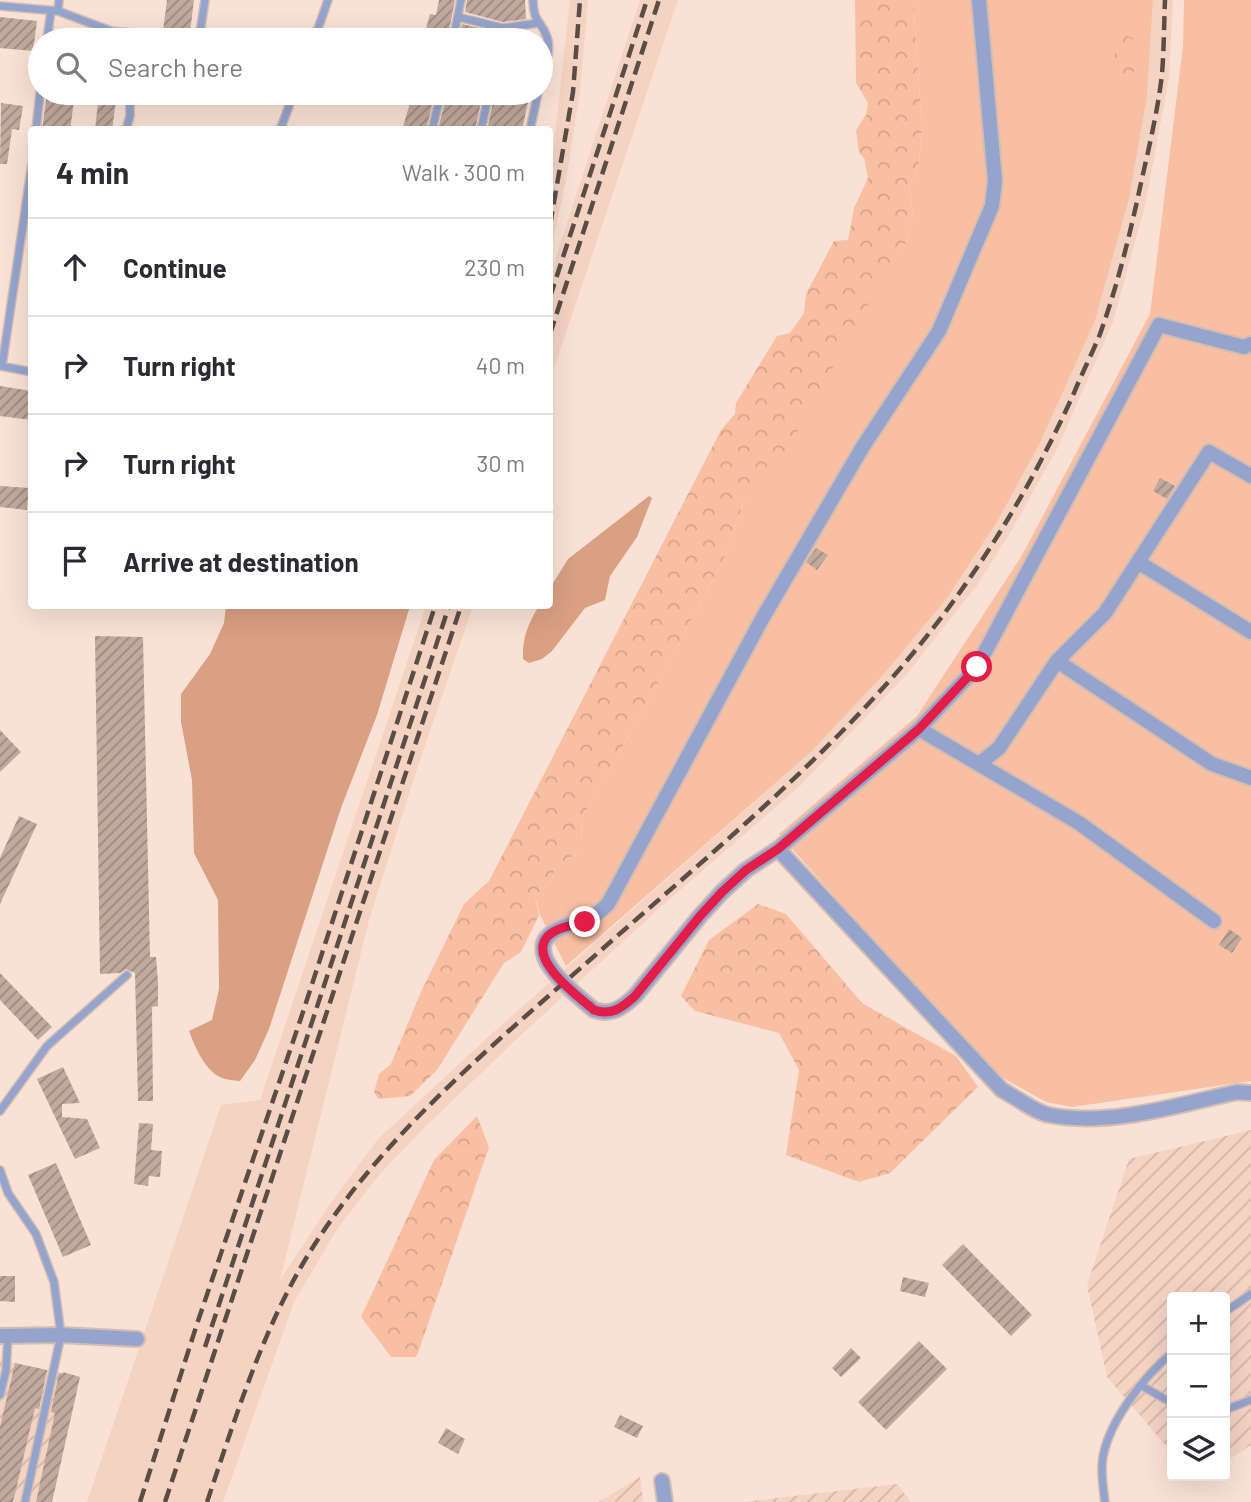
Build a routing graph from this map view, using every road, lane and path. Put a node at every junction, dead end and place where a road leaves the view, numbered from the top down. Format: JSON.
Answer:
{"nodes":[{"id":1,"x":59,"y":0,"type":"edge"},
{"id":2,"x":205,"y":0,"type":"edge"},
{"id":3,"x":328,"y":0,"type":"edge"},
{"id":4,"x":461,"y":0,"type":"edge"},
{"id":5,"x":533,"y":0,"type":"edge"},
{"id":6,"x":979,"y":0,"type":"edge"},
{"id":7,"x":0,"y":6,"type":"edge"},
{"id":8,"x":54,"y":11,"type":"junction"},
{"id":9,"x":458,"y":17,"type":"junction"},
{"id":10,"x":538,"y":23,"type":"junction"},
{"id":11,"x":50,"y":28,"type":"edge"},
{"id":12,"x":102,"y":28,"type":"edge"},
{"id":13,"x":201,"y":28,"type":"edge"},
{"id":14,"x":318,"y":28,"type":"edge"},
{"id":15,"x":456,"y":28,"type":"edge"},
{"id":16,"x":503,"y":28,"type":"joint"},
{"id":17,"x":541,"y":28,"type":"edge"},
{"id":18,"x":39,"y":105,"type":"edge"},
{"id":19,"x":130,"y":105,"type":"edge"},
{"id":20,"x":289,"y":105,"type":"edge"},
{"id":21,"x":438,"y":105,"type":"edge"},
{"id":22,"x":486,"y":105,"type":"edge"},
{"id":23,"x":535,"y":105,"type":"edge"},
{"id":24,"x":36,"y":126,"type":"edge"},
{"id":25,"x":127,"y":126,"type":"edge"},
{"id":26,"x":282,"y":126,"type":"edge"},
{"id":27,"x":433,"y":126,"type":"edge"},
{"id":28,"x":482,"y":126,"type":"edge"},
{"id":29,"x":531,"y":126,"type":"edge"},
{"id":30,"x":28,"y":194,"type":"edge"},
{"id":31,"x":1251,"y":344,"type":"edge"},
{"id":32,"x":1,"y":366,"type":"edge"},
{"id":33,"x":28,"y":371,"type":"edge"},
{"id":34,"x":1251,"y":476,"type":"edge"},
{"id":35,"x":1138,"y":562,"type":"junction"},
{"id":36,"x":1251,"y":632,"type":"edge"},
{"id":37,"x":1056,"y":661,"type":"junction"},
{"id":38,"x":919,"y":729,"type":"junction"},
{"id":39,"x":979,"y":764,"type":"junction"},
{"id":40,"x":1251,"y":778,"type":"edge"},
{"id":41,"x":778,"y":849,"type":"junction"},
{"id":42,"x":1214,"y":921,"type":"dead end"},
{"id":43,"x":127,"y":975,"type":"dead end"},
{"id":44,"x":1251,"y":1093,"type":"edge"},
{"id":45,"x":0,"y":1111,"type":"edge"},
{"id":46,"x":0,"y":1170,"type":"edge"},
{"id":47,"x":1251,"y":1294,"type":"edge"},
{"id":48,"x":1230,"y":1309,"type":"edge"},
{"id":49,"x":61,"y":1335,"type":"junction"},
{"id":50,"x":4,"y":1336,"type":"edge"},
{"id":51,"x":137,"y":1339,"type":"dead end"},
{"id":52,"x":1170,"y":1355,"type":"edge"},
{"id":53,"x":1142,"y":1386,"type":"junction"},
{"id":54,"x":0,"y":1395,"type":"edge"},
{"id":55,"x":1167,"y":1399,"type":"edge"},
{"id":56,"x":1251,"y":1400,"type":"edge"},
{"id":57,"x":1230,"y":1408,"type":"edge"},
{"id":58,"x":662,"y":1482,"type":"dead end"},
{"id":59,"x":25,"y":1502,"type":"edge"},
{"id":60,"x":665,"y":1502,"type":"edge"},
{"id":61,"x":1105,"y":1502,"type":"edge"}],
"edges":[{"from":1,"to":8,"type":"lane"},
{"from":2,"to":13,"type":"lane"},
{"from":3,"to":14,"type":"lane"},
{"from":4,"to":9,"type":"lane"},
{"from":5,"to":10,"type":"lane"},
{"from":6,"to":41,"type":"street"},
{"from":7,"to":8,"type":"lane"},
{"from":8,"to":11,"type":"lane"},
{"from":8,"to":12,"type":"lane"},
{"from":9,"to":15,"type":"lane"},
{"from":9,"to":16,"type":"lane"},
{"from":10,"to":16,"type":"lane"},
{"from":10,"to":17,"type":"lane"},
{"from":18,"to":24,"type":"lane"},
{"from":19,"to":25,"type":"lane"},
{"from":20,"to":26,"type":"lane"},
{"from":21,"to":27,"type":"lane"},
{"from":22,"to":28,"type":"lane"},
{"from":23,"to":29,"type":"lane"},
{"from":30,"to":32,"type":"lane"},
{"from":31,"to":38,"type":"street"},
{"from":32,"to":33,"type":"lane"},
{"from":34,"to":35,"type":"street"},
{"from":35,"to":36,"type":"street"},
{"from":35,"to":37,"type":"street"},
{"from":37,"to":39,"type":"street"},
{"from":37,"to":40,"type":"street"},
{"from":38,"to":39,"type":"street"},
{"from":38,"to":41,"type":"street"},
{"from":39,"to":42,"type":"street"},
{"from":41,"to":44,"type":"street"},
{"from":43,"to":45,"type":"lane"},
{"from":46,"to":49,"type":"lane"},
{"from":47,"to":48,"type":"lane"},
{"from":49,"to":50,"type":"street"},
{"from":49,"to":51,"type":"street"},
{"from":49,"to":59,"type":"lane"},
{"from":50,"to":54,"type":"lane"},
{"from":52,"to":53,"type":"lane"},
{"from":53,"to":55,"type":"lane"},
{"from":53,"to":61,"type":"lane"},
{"from":56,"to":57,"type":"lane"},
{"from":58,"to":60,"type":"street"}]}
